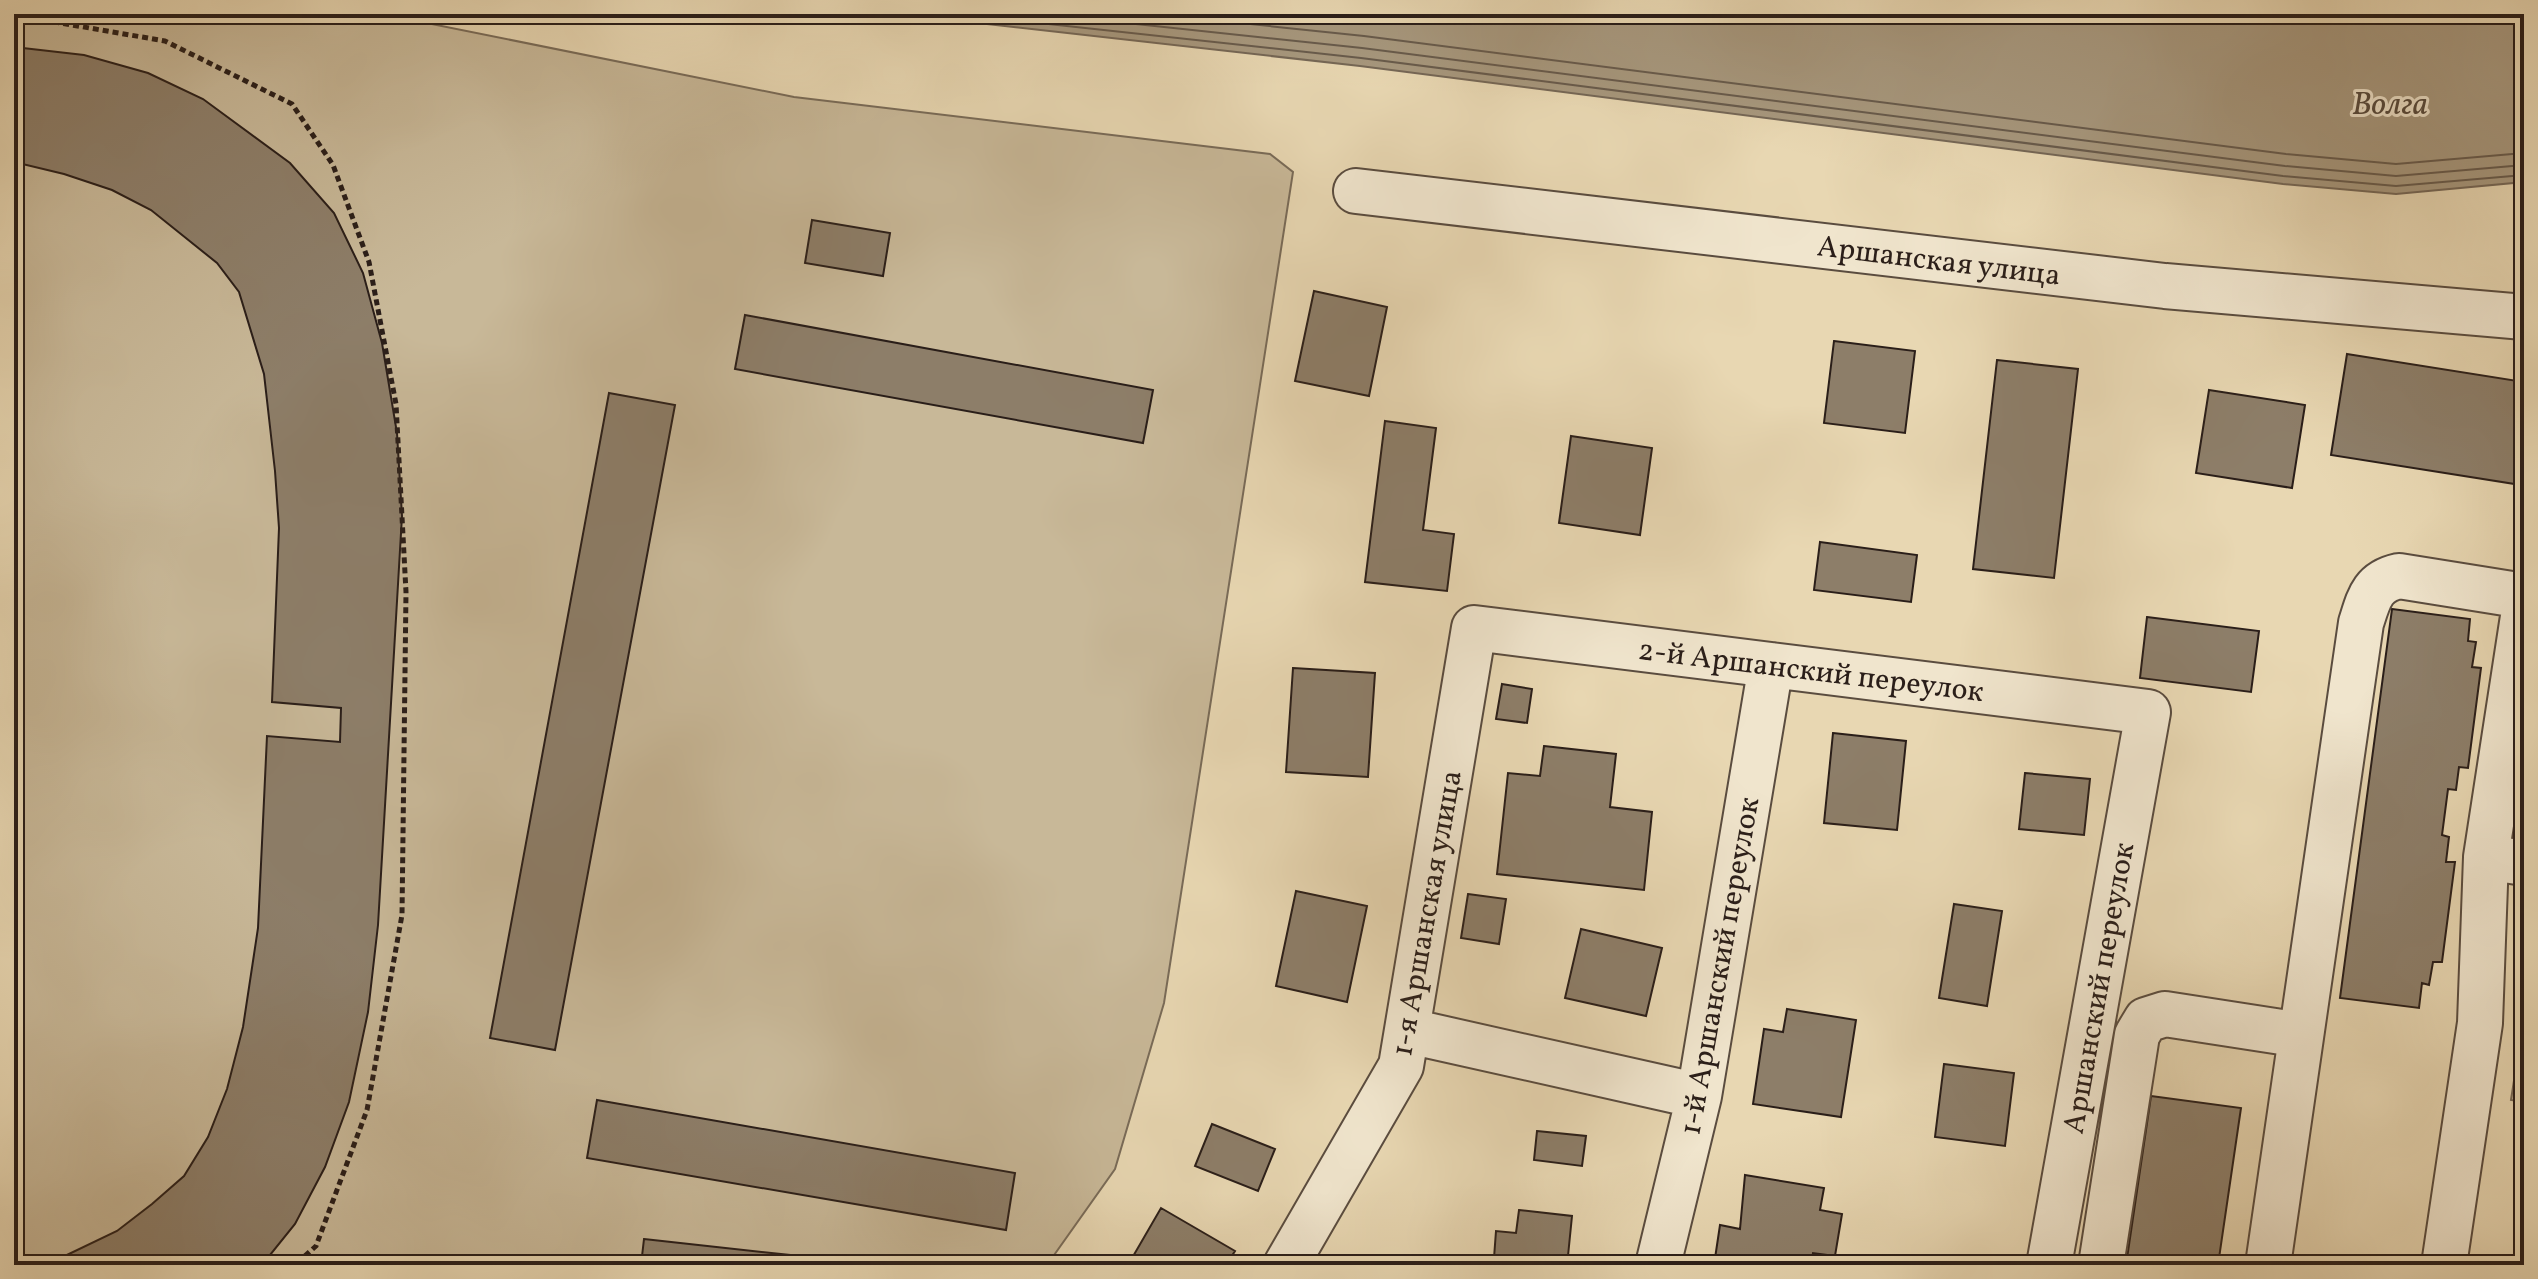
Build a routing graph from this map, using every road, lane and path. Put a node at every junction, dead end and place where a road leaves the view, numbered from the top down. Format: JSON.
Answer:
{"nodes":[{"id":1,"x":14,"y":15,"type":"edge"},
{"id":2,"x":1356,"y":191,"type":"dead end"},
{"id":3,"x":2524,"y":317,"type":"edge"},
{"id":4,"x":2524,"y":596,"type":"edge"},
{"id":5,"x":2524,"y":610,"type":"edge"},
{"id":6,"x":1474,"y":628,"type":"joint"},
{"id":7,"x":1771,"y":665,"type":"junction"},
{"id":8,"x":2148,"y":712,"type":"joint"},
{"id":9,"x":2513,"y":759,"type":"edge"},
{"id":10,"x":2505,"y":860,"type":"edge"},
{"id":11,"x":1409,"y":1031,"type":"junction"},
{"id":12,"x":2301,"y":1035,"type":"junction"},
{"id":13,"x":1699,"y":1096,"type":"junction"},
{"id":14,"x":295,"y":1265,"type":"edge"},
{"id":15,"x":1286,"y":1265,"type":"edge"},
{"id":16,"x":1658,"y":1265,"type":"edge"},
{"id":17,"x":2049,"y":1265,"type":"edge"},
{"id":18,"x":2101,"y":1265,"type":"edge"},
{"id":19,"x":2268,"y":1265,"type":"edge"},
{"id":20,"x":2444,"y":1265,"type":"edge"}],
"edges":[{"from":1,"to":14,"type":"path"},
{"from":2,"to":3,"type":"street","name":"Аршанская улица"},
{"from":4,"to":12,"type":"street"},
{"from":5,"to":9,"type":"street"},
{"from":6,"to":7,"type":"street","name":"2-й Аршанский переулок"},
{"from":6,"to":11,"type":"street","name":"1-я Аршанская улица"},
{"from":7,"to":8,"type":"street","name":"2-й Аршанский переулок"},
{"from":7,"to":13,"type":"street","name":"1-й Аршанский переулок"},
{"from":8,"to":17,"type":"street","name":"Аршанский переулок"},
{"from":9,"to":10,"type":"street"},
{"from":10,"to":20,"type":"street"},
{"from":11,"to":13,"type":"street"},
{"from":11,"to":15,"type":"street","name":"1-я Аршанская улица"},
{"from":12,"to":18,"type":"street"},
{"from":12,"to":19,"type":"street"},
{"from":13,"to":16,"type":"street","name":"1-й Аршанский переулок"}]}
